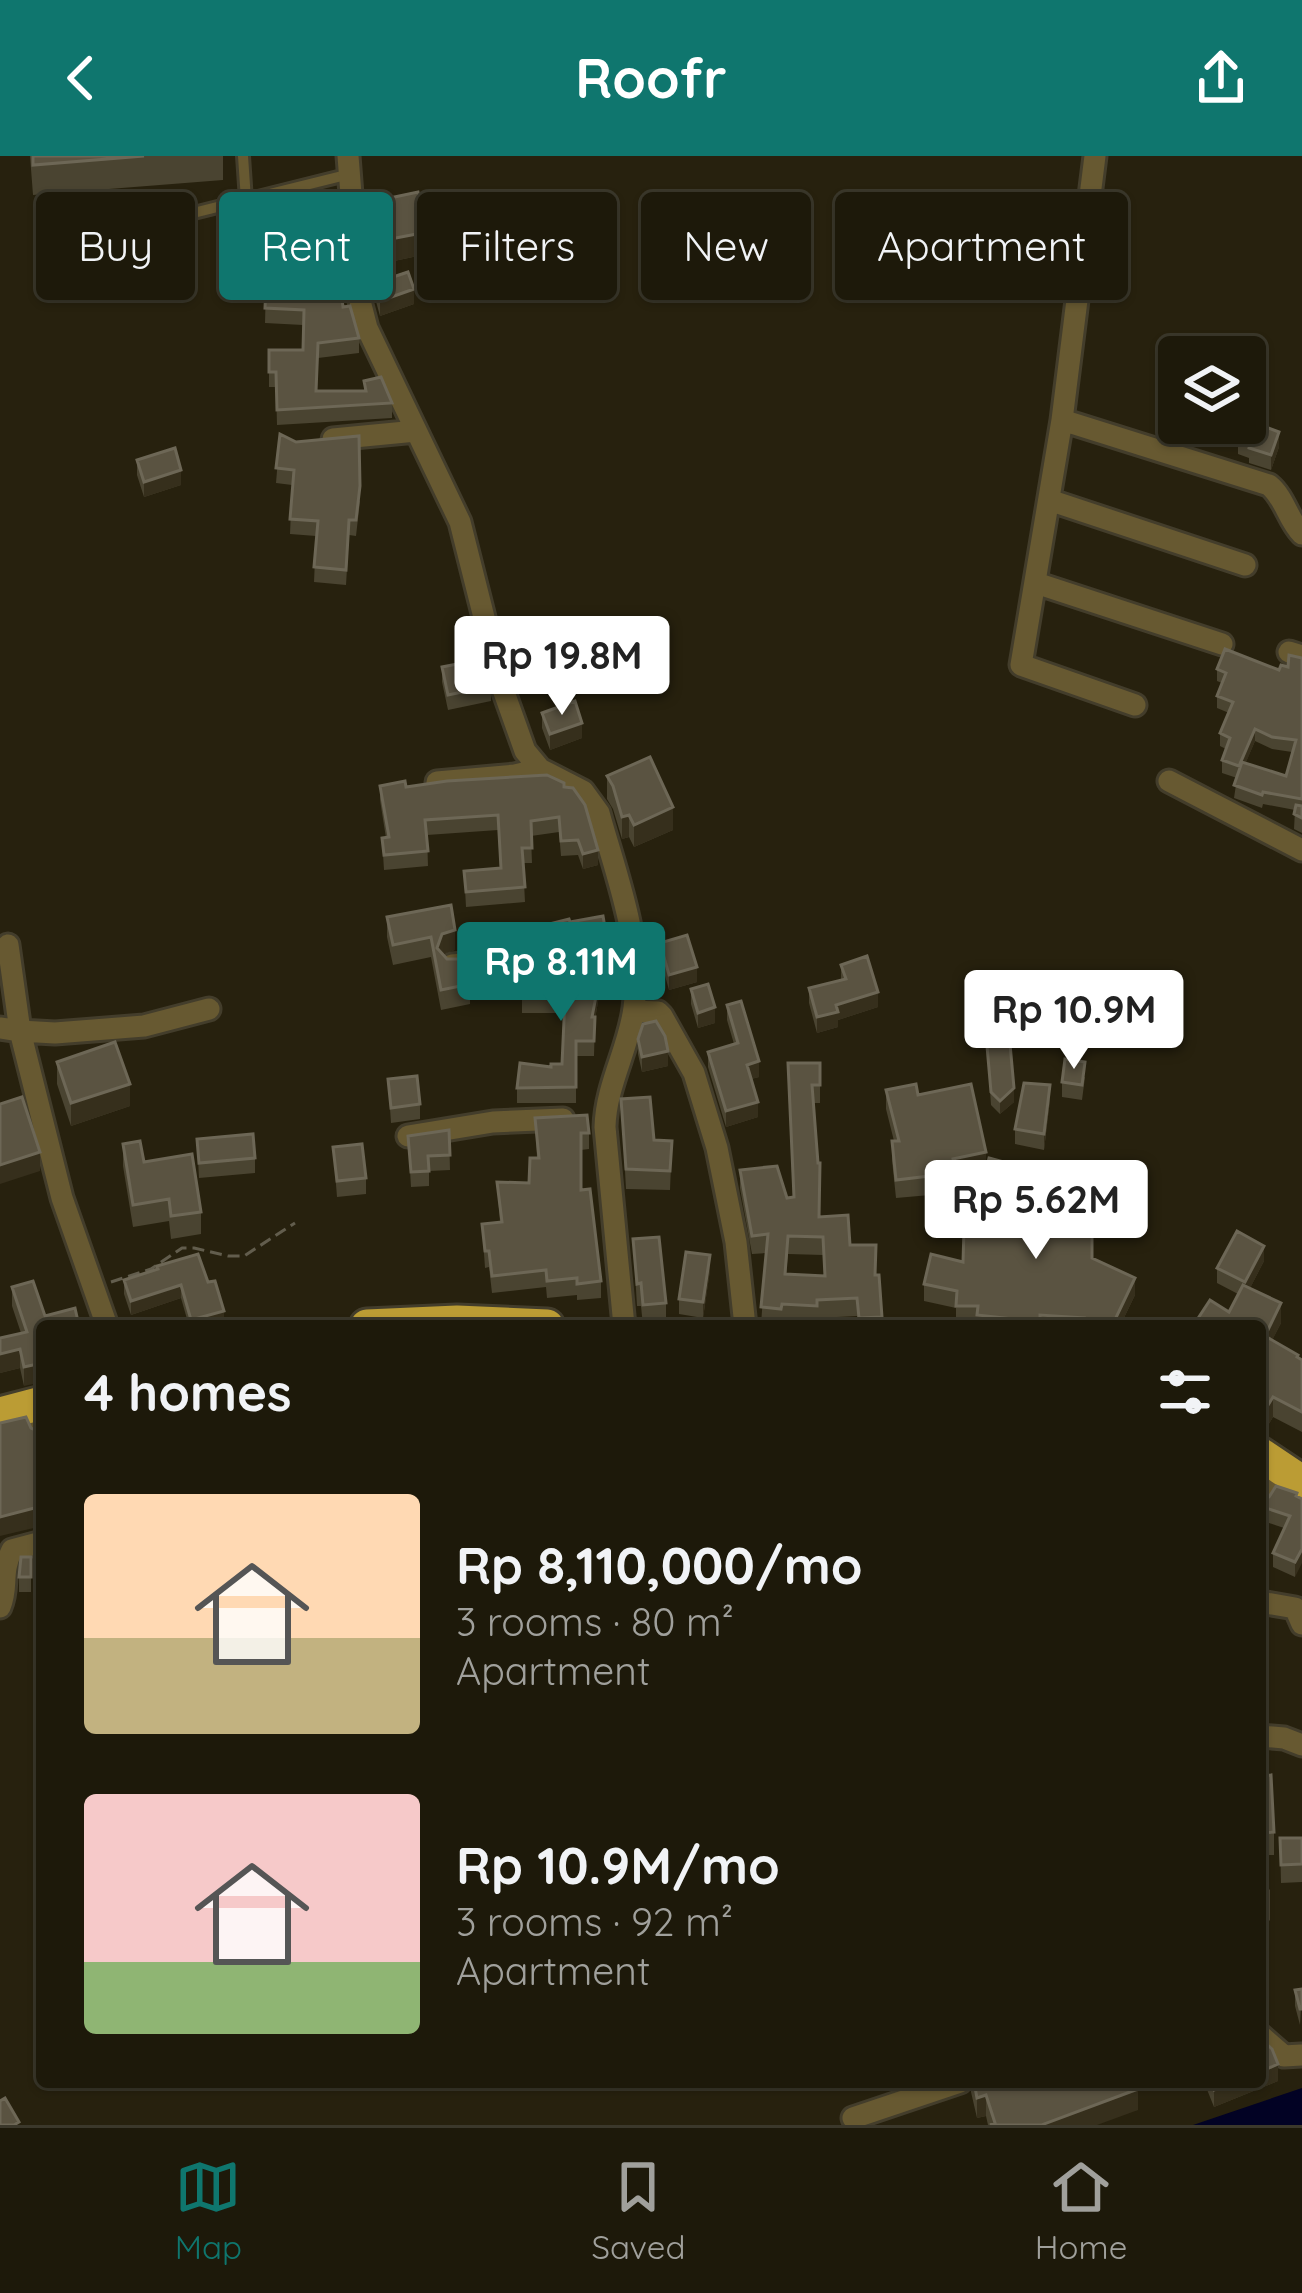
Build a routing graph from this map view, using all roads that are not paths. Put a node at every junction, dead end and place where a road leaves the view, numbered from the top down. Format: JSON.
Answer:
{"nodes":[{"id":1,"x":243,"y":156,"type":"edge"},
{"id":2,"x":1095,"y":156,"type":"edge"},
{"id":3,"x":349,"y":165,"type":"edge"},
{"id":4,"x":245,"y":192,"type":"edge"},
{"id":5,"x":270,"y":192,"type":"edge"},
{"id":6,"x":1062,"y":420,"type":"junction"},
{"id":7,"x":416,"y":431,"type":"junction"},
{"id":8,"x":316,"y":440,"type":"edge"},
{"id":9,"x":1049,"y":500,"type":"junction"},
{"id":10,"x":1302,"y":533,"type":"edge"},
{"id":11,"x":1245,"y":565,"type":"dead end"},
{"id":12,"x":1036,"y":583,"type":"junction"},
{"id":13,"x":1222,"y":644,"type":"edge"},
{"id":14,"x":1135,"y":705,"type":"dead end"},
{"id":15,"x":540,"y":769,"type":"junction"},
{"id":16,"x":437,"y":782,"type":"edge"},
{"id":17,"x":1169,"y":782,"type":"dead end"},
{"id":18,"x":1302,"y":850,"type":"edge"},
{"id":19,"x":8,"y":945,"type":"dead end"},
{"id":20,"x":452,"y":965,"type":"edge"},
{"id":21,"x":635,"y":1000,"type":"junction"},
{"id":22,"x":209,"y":1009,"type":"dead end"},
{"id":23,"x":10,"y":1029,"type":"edge"},
{"id":24,"x":605,"y":1116,"type":"junction"},
{"id":25,"x":408,"y":1136,"type":"edge"},
{"id":26,"x":105,"y":1320,"type":"edge"},
{"id":27,"x":623,"y":1320,"type":"edge"},
{"id":28,"x":745,"y":1320,"type":"edge"},
{"id":29,"x":1266,"y":1459,"type":"edge"},
{"id":30,"x":1302,"y":1482,"type":"edge"},
{"id":31,"x":36,"y":1544,"type":"edge"},
{"id":32,"x":1266,"y":1603,"type":"edge"},
{"id":33,"x":0,"y":1607,"type":"edge"},
{"id":34,"x":1302,"y":1624,"type":"edge"},
{"id":35,"x":1266,"y":1736,"type":"edge"},
{"id":36,"x":1302,"y":1744,"type":"edge"},
{"id":37,"x":1266,"y":2041,"type":"edge"},
{"id":38,"x":1300,"y":2054,"type":"edge"},
{"id":39,"x":942,"y":2088,"type":"edge"},
{"id":40,"x":853,"y":2118,"type":"dead end"}],
"edges":[{"from":1,"to":4,"type":"lane"},
{"from":2,"to":6,"type":"street"},
{"from":3,"to":5,"type":"lane"},
{"from":3,"to":7,"type":"street"},
{"from":6,"to":9,"type":"street"},
{"from":6,"to":10,"type":"street"},
{"from":7,"to":8,"type":"street"},
{"from":7,"to":15,"type":"street"},
{"from":9,"to":11,"type":"street"},
{"from":9,"to":12,"type":"street"},
{"from":12,"to":13,"type":"street"},
{"from":12,"to":14,"type":"street"},
{"from":15,"to":16,"type":"street"},
{"from":15,"to":21,"type":"street"},
{"from":17,"to":18,"type":"street"},
{"from":19,"to":23,"type":"street"},
{"from":20,"to":21,"type":"street"},
{"from":21,"to":24,"type":"street"},
{"from":21,"to":28,"type":"street"},
{"from":22,"to":23,"type":"street"},
{"from":23,"to":26,"type":"street"},
{"from":24,"to":25,"type":"street"},
{"from":24,"to":27,"type":"street"},
{"from":29,"to":30,"type":"highway"},
{"from":31,"to":33,"type":"street"},
{"from":32,"to":34,"type":"street"},
{"from":35,"to":36,"type":"street"},
{"from":37,"to":38,"type":"street"},
{"from":39,"to":40,"type":"street"}]}
